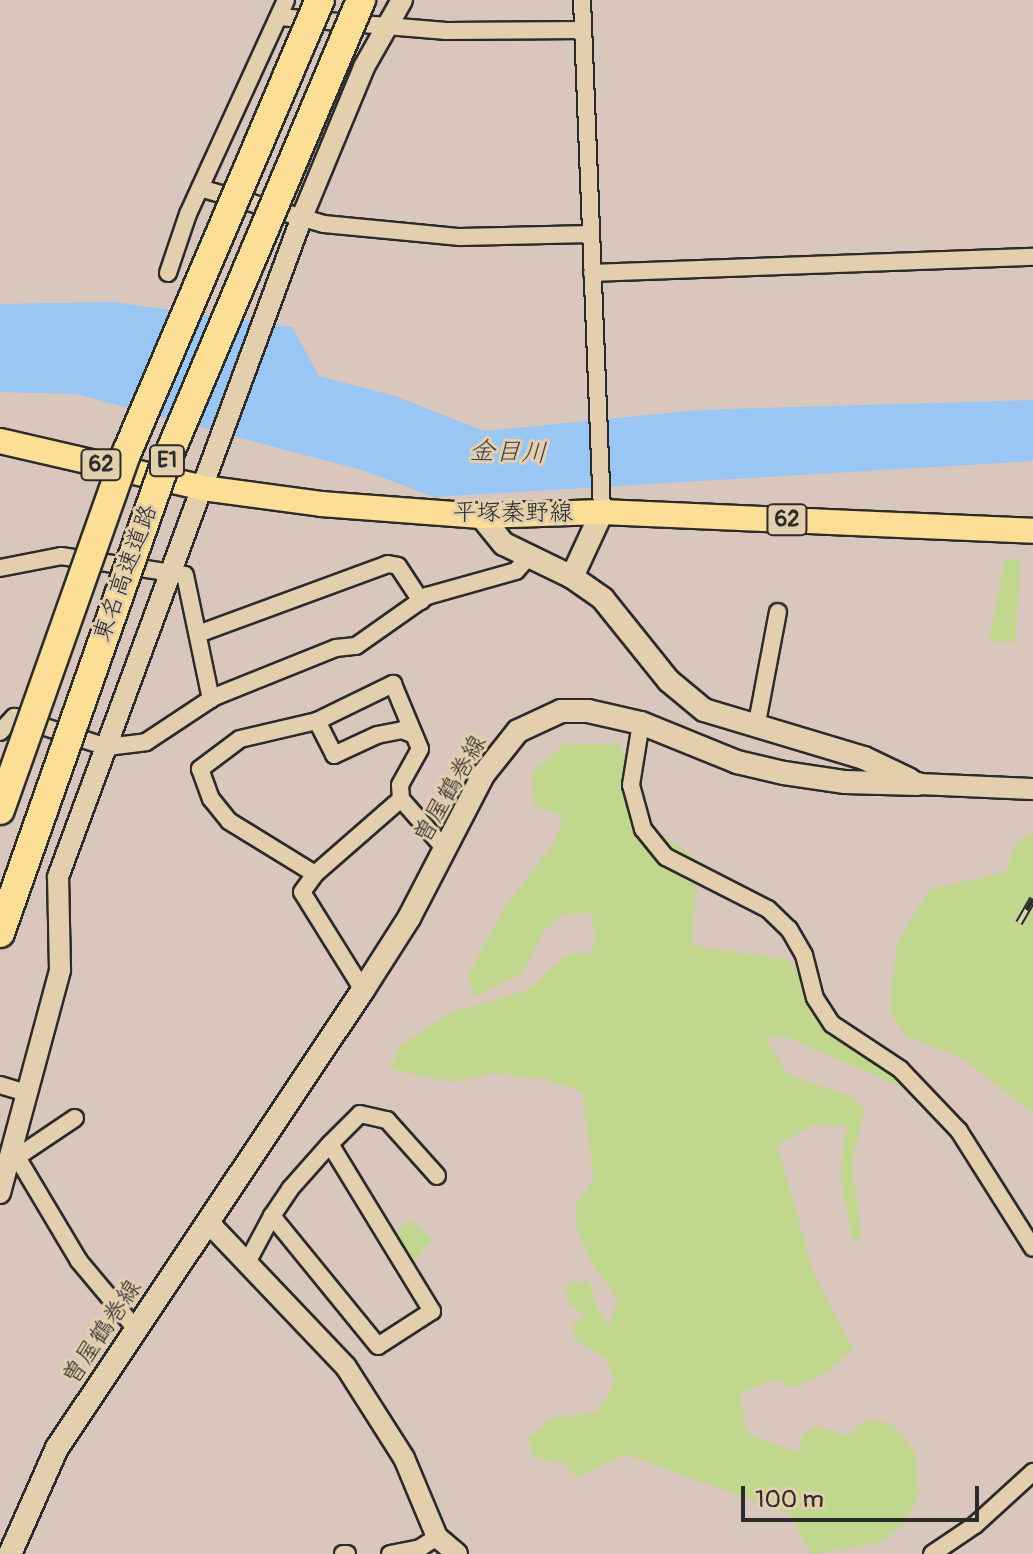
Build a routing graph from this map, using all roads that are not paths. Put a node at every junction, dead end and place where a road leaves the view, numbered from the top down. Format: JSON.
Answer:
{"nodes":[{"id":1,"x":286,"y":0,"type":"edge"},
{"id":2,"x":320,"y":0,"type":"edge"},
{"id":3,"x":361,"y":0,"type":"edge"},
{"id":4,"x":402,"y":0,"type":"edge"},
{"id":5,"x":582,"y":0,"type":"edge"},
{"id":6,"x":279,"y":17,"type":"junction"},
{"id":7,"x":386,"y":28,"type":"junction"},
{"id":8,"x":583,"y":30,"type":"junction"},
{"id":9,"x":200,"y":188,"type":"junction"},
{"id":10,"x":302,"y":217,"type":"junction"},
{"id":11,"x":591,"y":234,"type":"junction"},
{"id":12,"x":1033,"y":257,"type":"edge"},
{"id":13,"x":168,"y":273,"type":"dead end"},
{"id":14,"x":592,"y":273,"type":"junction"},
{"id":15,"x":0,"y":441,"type":"edge"},
{"id":16,"x":203,"y":488,"type":"junction"},
{"id":17,"x":601,"y":507,"type":"junction"},
{"id":18,"x":481,"y":516,"type":"junction"},
{"id":19,"x":1033,"y":531,"type":"edge"},
{"id":20,"x":529,"y":556,"type":"junction"},
{"id":21,"x":0,"y":568,"type":"edge"},
{"id":22,"x":171,"y":572,"type":"junction"},
{"id":23,"x":572,"y":577,"type":"junction"},
{"id":24,"x":421,"y":601,"type":"junction"},
{"id":25,"x":778,"y":612,"type":"dead end"},
{"id":26,"x":198,"y":634,"type":"junction"},
{"id":27,"x":211,"y":699,"type":"junction"},
{"id":28,"x":317,"y":721,"type":"junction"},
{"id":29,"x":641,"y":723,"type":"junction"},
{"id":30,"x":756,"y":728,"type":"junction"},
{"id":31,"x":0,"y":732,"type":"edge"},
{"id":32,"x":412,"y":734,"type":"junction"},
{"id":33,"x":107,"y":747,"type":"junction"},
{"id":34,"x":918,"y":784,"type":"junction"},
{"id":35,"x":1033,"y":789,"type":"edge"},
{"id":36,"x":401,"y":799,"type":"junction"},
{"id":37,"x":0,"y":810,"type":"edge"},
{"id":38,"x":445,"y":849,"type":"junction"},
{"id":39,"x":315,"y":874,"type":"junction"},
{"id":40,"x":0,"y":933,"type":"edge"},
{"id":41,"x":363,"y":990,"type":"junction"},
{"id":42,"x":0,"y":1085,"type":"edge"},
{"id":43,"x":27,"y":1093,"type":"junction"},
{"id":44,"x":75,"y":1118,"type":"dead end"},
{"id":45,"x":330,"y":1144,"type":"junction"},
{"id":46,"x":14,"y":1153,"type":"junction"},
{"id":47,"x":437,"y":1176,"type":"dead end"},
{"id":48,"x":0,"y":1193,"type":"edge"},
{"id":49,"x":272,"y":1216,"type":"junction"},
{"id":50,"x":208,"y":1222,"type":"junction"},
{"id":51,"x":1033,"y":1248,"type":"edge"},
{"id":52,"x":249,"y":1259,"type":"junction"},
{"id":53,"x":136,"y":1329,"type":"junction"},
{"id":54,"x":1033,"y":1472,"type":"edge"},
{"id":55,"x":437,"y":1537,"type":"junction"},
{"id":56,"x":10,"y":1554,"type":"edge"},
{"id":57,"x":390,"y":1554,"type":"edge"},
{"id":58,"x":457,"y":1554,"type":"edge"},
{"id":59,"x":932,"y":1554,"type":"edge"}],
"edges":[{"from":1,"to":6,"type":"street"},
{"from":2,"to":37,"type":"highway","name":"東名高速道路","number":"E1","bridge":true},
{"from":3,"to":40,"type":"highway","name":"東名高速道路","number":"E1","bridge":true},
{"from":4,"to":7,"type":"street"},
{"from":5,"to":8,"type":"street"},
{"from":6,"to":7,"type":"street"},
{"from":6,"to":9,"type":"street"},
{"from":7,"to":8,"type":"street"},
{"from":7,"to":10,"type":"street"},
{"from":8,"to":11,"type":"street"},
{"from":9,"to":10,"type":"street"},
{"from":9,"to":13,"type":"street"},
{"from":10,"to":11,"type":"street"},
{"from":10,"to":16,"type":"street"},
{"from":11,"to":14,"type":"street"},
{"from":12,"to":14,"type":"street"},
{"from":14,"to":17,"type":"street"},
{"from":15,"to":16,"type":"main road","name":"平塚秦野線","number":"62"},
{"from":16,"to":18,"type":"main road","name":"平塚秦野線","number":"62"},
{"from":16,"to":22,"type":"street"},
{"from":17,"to":18,"type":"main road","name":"平塚秦野線","number":"62"},
{"from":17,"to":19,"type":"main road","name":"平塚秦野線","number":"62"},
{"from":17,"to":23,"type":"main road"},
{"from":18,"to":20,"type":"main road"},
{"from":20,"to":23,"type":"main road"},
{"from":20,"to":24,"type":"street"},
{"from":21,"to":22,"type":"street"},
{"from":22,"to":26,"type":"street"},
{"from":22,"to":33,"type":"street"},
{"from":23,"to":30,"type":"main road"},
{"from":24,"to":26,"type":"street"},
{"from":24,"to":27,"type":"street"},
{"from":25,"to":30,"type":"street"},
{"from":26,"to":27,"type":"street"},
{"from":27,"to":33,"type":"street"},
{"from":28,"to":32,"type":"street"},
{"from":28,"to":32,"type":"street"},
{"from":28,"to":39,"type":"street"},
{"from":29,"to":34,"type":"main road","name":"曽屋鶴巻線"},
{"from":29,"to":38,"type":"main road","name":"曽屋鶴巻線"},
{"from":29,"to":51,"type":"street"},
{"from":30,"to":34,"type":"main road"},
{"from":31,"to":33,"type":"street"},
{"from":32,"to":36,"type":"street"},
{"from":33,"to":43,"type":"street"},
{"from":34,"to":35,"type":"street"},
{"from":36,"to":38,"type":"street"},
{"from":36,"to":39,"type":"street"},
{"from":38,"to":41,"type":"main road","name":"曽屋鶴巻線"},
{"from":39,"to":41,"type":"street"},
{"from":41,"to":50,"type":"main road","name":"曽屋鶴巻線"},
{"from":42,"to":43,"type":"street"},
{"from":43,"to":46,"type":"street"},
{"from":44,"to":46,"type":"street"},
{"from":45,"to":47,"type":"street"},
{"from":45,"to":49,"type":"street"},
{"from":45,"to":49,"type":"street"},
{"from":46,"to":48,"type":"street"},
{"from":46,"to":53,"type":"street"},
{"from":49,"to":52,"type":"street"},
{"from":50,"to":52,"type":"street"},
{"from":50,"to":53,"type":"main road","name":"曽屋鶴巻線"},
{"from":52,"to":55,"type":"street"},
{"from":53,"to":56,"type":"main road","name":"曽屋鶴巻線"},
{"from":54,"to":59,"type":"street"},
{"from":55,"to":57,"type":"street"},
{"from":55,"to":58,"type":"street"}]}
